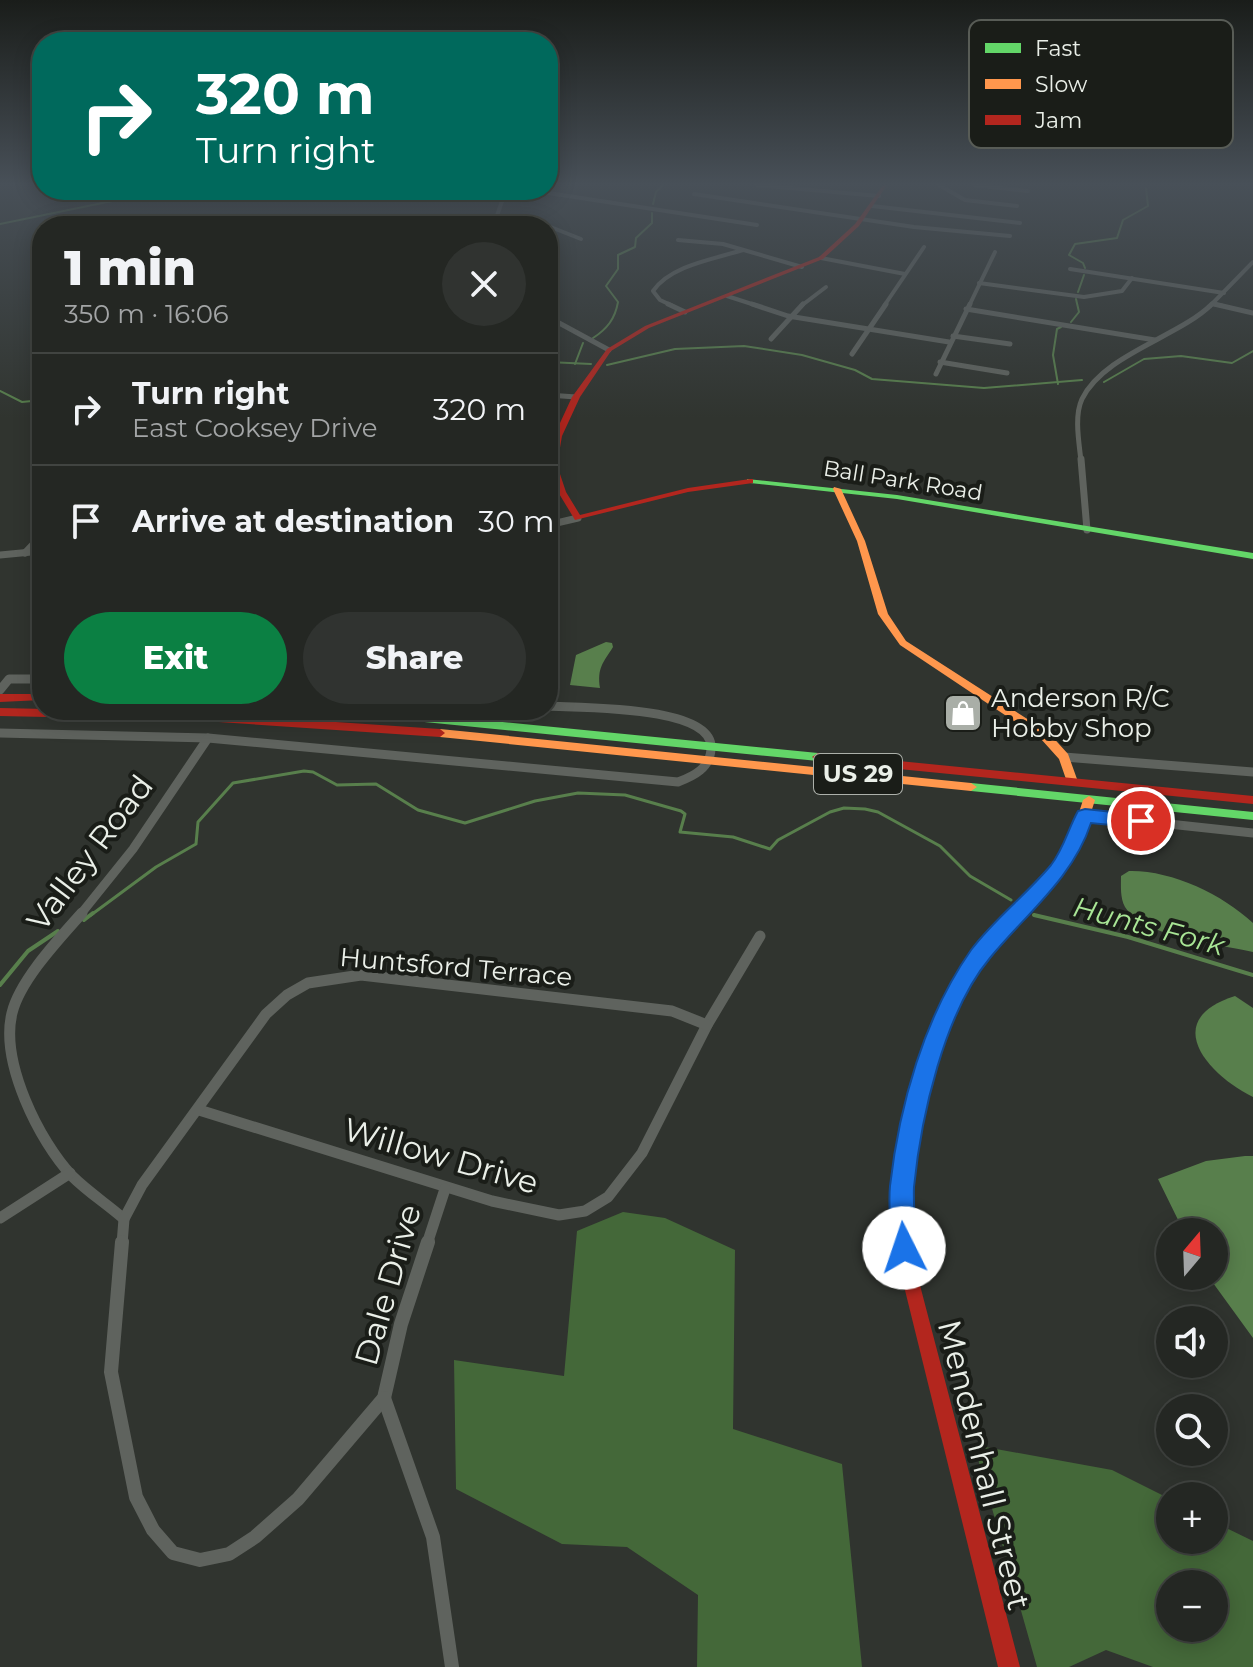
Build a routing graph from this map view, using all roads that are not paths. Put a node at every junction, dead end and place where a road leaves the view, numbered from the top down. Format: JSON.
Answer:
{"nodes":[{"id":1,"x":706,"y":263,"type":"edge"},
{"id":2,"x":787,"y":263,"type":"edge"},
{"id":3,"x":811,"y":263,"type":"edge"},
{"id":4,"x":846,"y":263,"type":"edge"},
{"id":5,"x":913,"y":263,"type":"edge"},
{"id":6,"x":989,"y":263,"type":"edge"},
{"id":7,"x":1252,"y":263,"type":"edge"},
{"id":8,"x":802,"y":267,"type":"junction"},
{"id":9,"x":1070,"y":269,"type":"dead end"},
{"id":10,"x":905,"y":274,"type":"junction"},
{"id":11,"x":1132,"y":278,"type":"junction"},
{"id":12,"x":979,"y":283,"type":"junction"},
{"id":13,"x":826,"y":287,"type":"dead end"},
{"id":14,"x":1224,"y":293,"type":"junction"},
{"id":15,"x":727,"y":296,"type":"junction"},
{"id":16,"x":1214,"y":304,"type":"junction"},
{"id":17,"x":966,"y":309,"type":"junction"},
{"id":18,"x":685,"y":312,"type":"junction"},
{"id":19,"x":1253,"y":313,"type":"edge"},
{"id":20,"x":788,"y":316,"type":"junction"},
{"id":21,"x":558,"y":322,"type":"edge"},
{"id":22,"x":870,"y":329,"type":"junction"},
{"id":23,"x":771,"y":339,"type":"dead end"},
{"id":24,"x":951,"y":339,"type":"junction"},
{"id":25,"x":1155,"y":340,"type":"junction"},
{"id":26,"x":1010,"y":344,"type":"dead end"},
{"id":27,"x":609,"y":350,"type":"junction"},
{"id":28,"x":852,"y":354,"type":"dead end"},
{"id":29,"x":940,"y":362,"type":"junction"},
{"id":30,"x":1007,"y":373,"type":"dead end"},
{"id":31,"x":936,"y":374,"type":"dead end"},
{"id":32,"x":558,"y":396,"type":"edge"},
{"id":33,"x":576,"y":397,"type":"junction"},
{"id":34,"x":558,"y":436,"type":"edge"},
{"id":35,"x":558,"y":480,"type":"edge"},
{"id":36,"x":837,"y":489,"type":"junction"},
{"id":37,"x":578,"y":518,"type":"junction"},
{"id":38,"x":558,"y":523,"type":"edge"},
{"id":39,"x":1087,"y":530,"type":"junction"},
{"id":40,"x":32,"y":546,"type":"edge"},
{"id":41,"x":32,"y":552,"type":"edge"},
{"id":42,"x":25,"y":553,"type":"junction"},
{"id":43,"x":0,"y":555,"type":"edge"},
{"id":44,"x":1253,"y":556,"type":"edge"},
{"id":45,"x":32,"y":679,"type":"edge"},
{"id":46,"x":0,"y":690,"type":"edge"},
{"id":47,"x":32,"y":697,"type":"edge"},
{"id":48,"x":0,"y":698,"type":"edge"},
{"id":49,"x":558,"y":707,"type":"edge"},
{"id":50,"x":0,"y":712,"type":"edge"},
{"id":51,"x":32,"y":712,"type":"edge"},
{"id":52,"x":278,"y":720,"type":"edge"},
{"id":53,"x":434,"y":720,"type":"edge"},
{"id":54,"x":0,"y":733,"type":"edge"},
{"id":55,"x":208,"y":738,"type":"junction"},
{"id":56,"x":711,"y":751,"type":"junction"},
{"id":57,"x":1064,"y":757,"type":"junction"},
{"id":58,"x":1253,"y":772,"type":"edge"},
{"id":59,"x":1071,"y":779,"type":"junction"},
{"id":60,"x":970,"y":786,"type":"junction"},
{"id":61,"x":1162,"y":791,"type":"junction"},
{"id":62,"x":1089,"y":800,"type":"junction"},
{"id":63,"x":1253,"y":800,"type":"edge"},
{"id":64,"x":1085,"y":815,"type":"junction"},
{"id":65,"x":1253,"y":816,"type":"edge"},
{"id":66,"x":1253,"y":833,"type":"edge"},
{"id":67,"x":760,"y":936,"type":"dead end"},
{"id":68,"x":707,"y":1025,"type":"junction"},
{"id":69,"x":199,"y":1110,"type":"junction"},
{"id":70,"x":70,"y":1173,"type":"junction"},
{"id":71,"x":445,"y":1189,"type":"junction"},
{"id":72,"x":0,"y":1218,"type":"edge"},
{"id":73,"x":124,"y":1219,"type":"junction"},
{"id":74,"x":384,"y":1398,"type":"junction"},
{"id":75,"x":452,"y":1667,"type":"edge"},
{"id":76,"x":1009,"y":1667,"type":"edge"}],
"edges":[{"from":1,"to":18,"type":"street"},
{"from":2,"to":8,"type":"street"},
{"from":3,"to":8,"type":"main road"},
{"from":4,"to":10,"type":"street"},
{"from":5,"to":10,"type":"street"},
{"from":6,"to":12,"type":"street"},
{"from":7,"to":14,"type":"street"},
{"from":8,"to":15,"type":"main road"},
{"from":9,"to":11,"type":"street"},
{"from":10,"to":22,"type":"street"},
{"from":11,"to":12,"type":"street"},
{"from":11,"to":14,"type":"street"},
{"from":12,"to":17,"type":"street"},
{"from":13,"to":20,"type":"street"},
{"from":14,"to":16,"type":"street"},
{"from":15,"to":18,"type":"main road"},
{"from":15,"to":20,"type":"street"},
{"from":16,"to":19,"type":"street"},
{"from":16,"to":25,"type":"street"},
{"from":17,"to":24,"type":"street"},
{"from":17,"to":25,"type":"street"},
{"from":18,"to":27,"type":"main road"},
{"from":20,"to":22,"type":"street"},
{"from":20,"to":23,"type":"street"},
{"from":21,"to":27,"type":"street"},
{"from":22,"to":24,"type":"street"},
{"from":22,"to":28,"type":"street"},
{"from":24,"to":26,"type":"street"},
{"from":24,"to":29,"type":"street"},
{"from":25,"to":39,"type":"street"},
{"from":27,"to":33,"type":"main road"},
{"from":29,"to":30,"type":"street"},
{"from":29,"to":31,"type":"street"},
{"from":32,"to":33,"type":"street"},
{"from":33,"to":34,"type":"main road"},
{"from":35,"to":37,"type":"main road"},
{"from":36,"to":37,"type":"main road","name":"Ball Park Road"},
{"from":36,"to":39,"type":"main road","name":"Ball Park Road"},
{"from":36,"to":57,"type":"main road"},
{"from":37,"to":38,"type":"street","name":"Ball Park Road"},
{"from":39,"to":44,"type":"main road","name":"Ball Park Road"},
{"from":40,"to":42,"type":"street"},
{"from":41,"to":42,"type":"street"},
{"from":42,"to":43,"type":"street"},
{"from":45,"to":46,"type":"street"},
{"from":47,"to":48,"type":"main road"},
{"from":49,"to":56,"type":"street"},
{"from":50,"to":51,"type":"main road","number":"US 29"},
{"from":52,"to":56,"type":"main road","number":"US 29"},
{"from":53,"to":56,"type":"main road","number":"US 29"},
{"from":54,"to":55,"type":"street","name":"Valley Road"},
{"from":55,"to":56,"type":"street"},
{"from":55,"to":70,"type":"street","name":"Valley Road"},
{"from":56,"to":59,"type":"main road","number":"US 29"},
{"from":56,"to":60,"type":"main road","number":"US 29"},
{"from":57,"to":58,"type":"street"},
{"from":57,"to":59,"type":"main road"},
{"from":59,"to":60,"type":"main road"},
{"from":59,"to":61,"type":"main road","number":"US 29"},
{"from":60,"to":62,"type":"main road","number":"US 29"},
{"from":61,"to":62,"type":"main road"},
{"from":61,"to":63,"type":"main road","number":"US 29"},
{"from":62,"to":64,"type":"main road","name":"Mendenhall Street"},
{"from":62,"to":65,"type":"main road","number":"US 29"},
{"from":64,"to":66,"type":"street"},
{"from":64,"to":76,"type":"main road","name":"Mendenhall Street"},
{"from":67,"to":68,"type":"street","name":"Willow Drive"},
{"from":68,"to":69,"type":"street","name":"Huntsford Terrace"},
{"from":68,"to":71,"type":"street","name":"Willow Drive"},
{"from":69,"to":71,"type":"street","name":"Willow Drive"},
{"from":69,"to":73,"type":"street","name":"Huntsford Terrace"},
{"from":70,"to":72,"type":"street"},
{"from":70,"to":73,"type":"street","name":"Valley Road"},
{"from":71,"to":74,"type":"street","name":"Dale Drive"},
{"from":73,"to":74,"type":"street"},
{"from":74,"to":75,"type":"street"}]}
